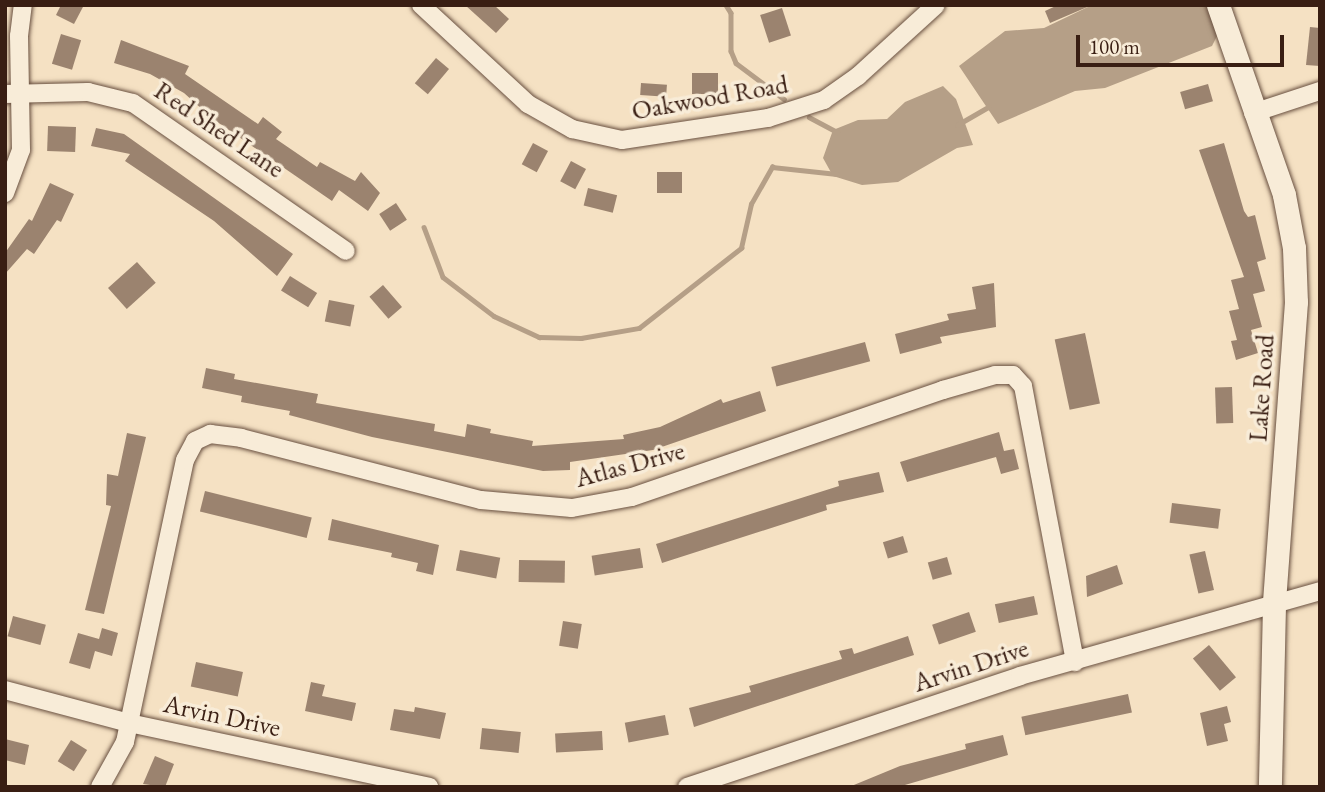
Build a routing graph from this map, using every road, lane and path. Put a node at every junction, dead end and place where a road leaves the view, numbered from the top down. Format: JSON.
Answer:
{"nodes":[{"id":1,"x":23,"y":5,"type":"edge"},
{"id":2,"x":421,"y":5,"type":"edge"},
{"id":3,"x":936,"y":5,"type":"edge"},
{"id":4,"x":1218,"y":5,"type":"edge"},
{"id":5,"x":1320,"y":91,"type":"edge"},
{"id":6,"x":13,"y":94,"type":"edge"},
{"id":7,"x":1252,"y":113,"type":"junction"},
{"id":8,"x":5,"y":193,"type":"edge"},
{"id":9,"x":346,"y":251,"type":"dead end"},
{"id":10,"x":1320,"y":591,"type":"edge"},
{"id":11,"x":1274,"y":605,"type":"junction"},
{"id":12,"x":1075,"y":662,"type":"junction"},
{"id":13,"x":5,"y":690,"type":"edge"},
{"id":14,"x":129,"y":723,"type":"junction"},
{"id":15,"x":100,"y":787,"type":"edge"},
{"id":16,"x":429,"y":787,"type":"edge"},
{"id":17,"x":687,"y":787,"type":"edge"},
{"id":18,"x":1270,"y":787,"type":"edge"}],
"edges":[{"from":1,"to":6,"type":"street"},
{"from":2,"to":3,"type":"street","name":"Oakwood Road"},
{"from":4,"to":7,"type":"street","name":"Lake Road"},
{"from":5,"to":7,"type":"street"},
{"from":6,"to":8,"type":"street"},
{"from":6,"to":9,"type":"street","name":"Red Shed Lane"},
{"from":7,"to":11,"type":"street","name":"Lake Road"},
{"from":10,"to":11,"type":"street","name":"Arvin Drive"},
{"from":11,"to":12,"type":"street","name":"Arvin Drive"},
{"from":11,"to":18,"type":"street","name":"Lake Road"},
{"from":12,"to":14,"type":"street","name":"Atlas Drive"},
{"from":12,"to":17,"type":"street","name":"Arvin Drive"},
{"from":13,"to":14,"type":"street","name":"Arvin Drive"},
{"from":14,"to":15,"type":"street","name":"Atlas Drive"},
{"from":14,"to":16,"type":"street","name":"Arvin Drive"}]}
